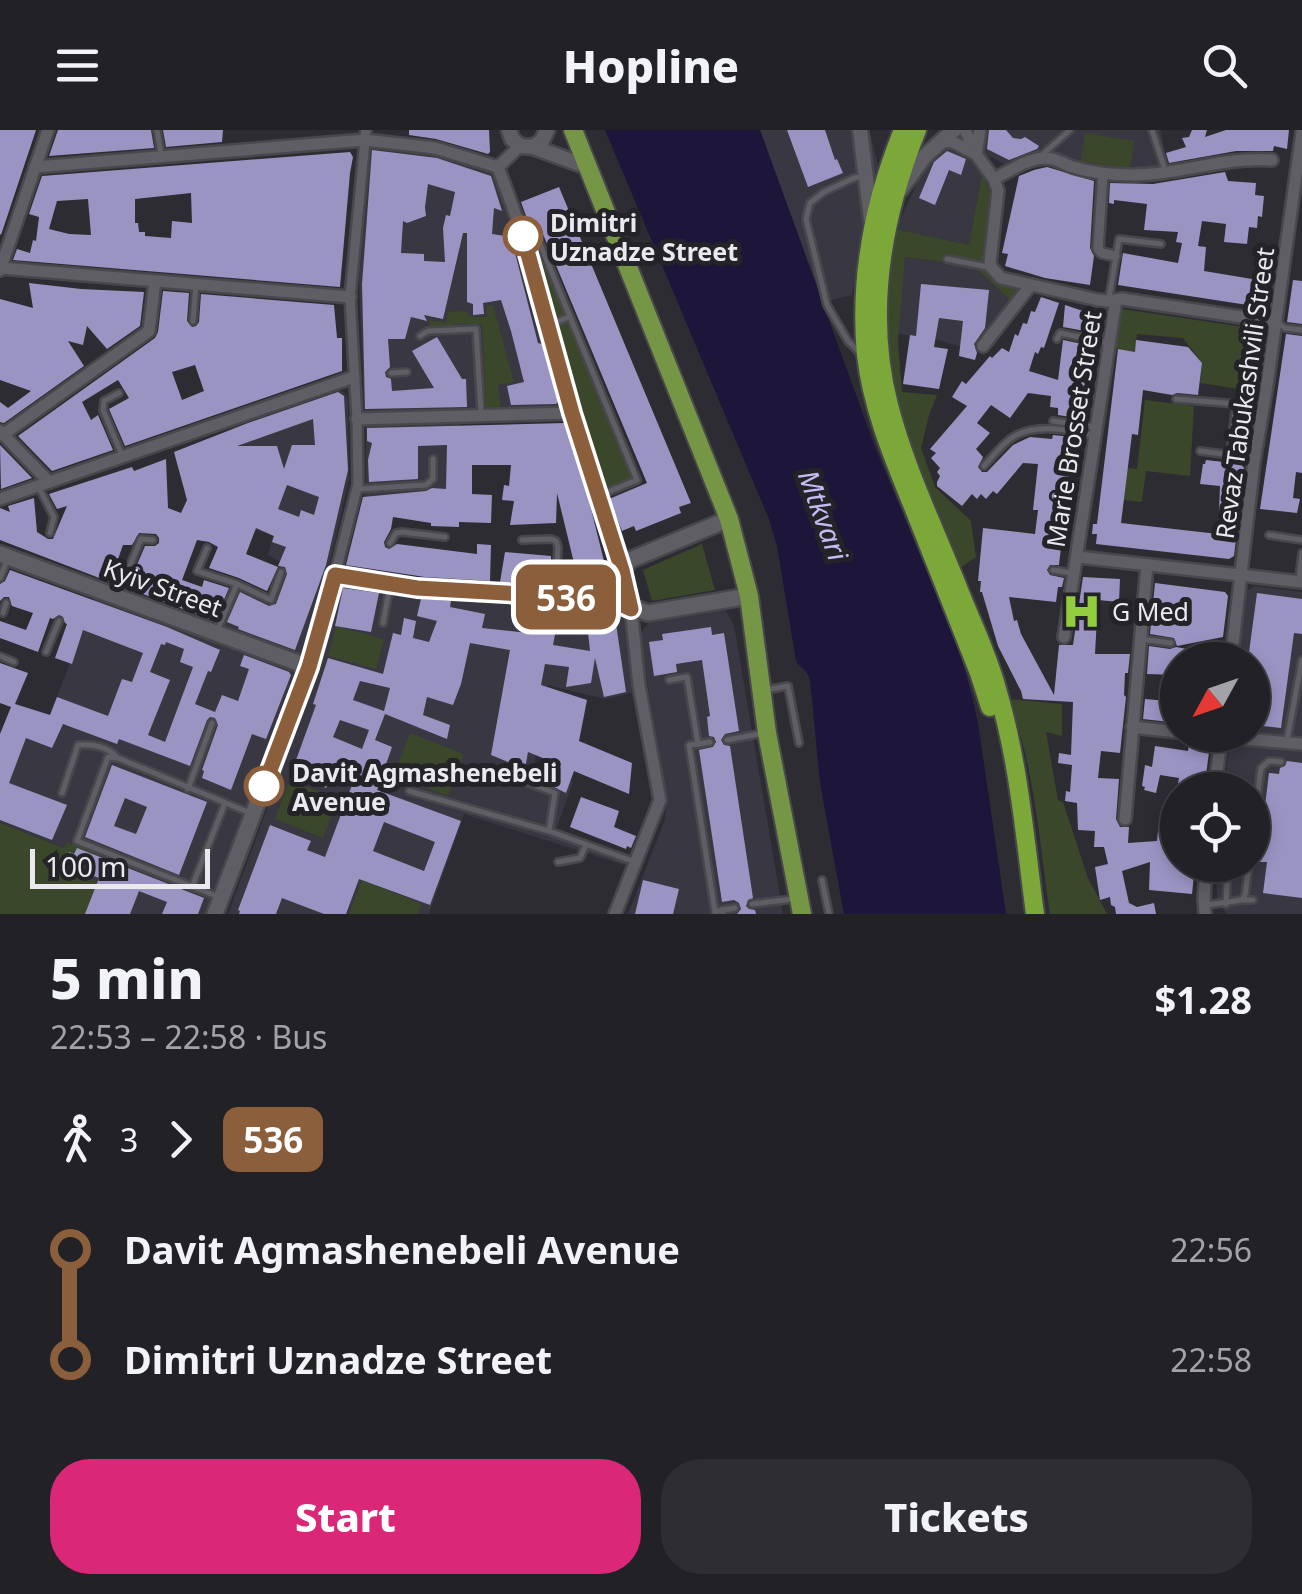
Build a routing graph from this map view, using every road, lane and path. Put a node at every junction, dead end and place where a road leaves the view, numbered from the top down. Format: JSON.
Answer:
{"nodes":[{"id":1,"x":48,"y":130,"type":"edge"},
{"id":2,"x":157,"y":130,"type":"edge"},
{"id":3,"x":509,"y":130,"type":"edge"},
{"id":4,"x":546,"y":130,"type":"edge"},
{"id":5,"x":573,"y":130,"type":"edge"},
{"id":6,"x":860,"y":130,"type":"edge"},
{"id":7,"x":903,"y":130,"type":"edge"},
{"id":8,"x":917,"y":130,"type":"edge"},
{"id":9,"x":954,"y":130,"type":"edge"},
{"id":10,"x":966,"y":130,"type":"edge"},
{"id":11,"x":980,"y":130,"type":"edge"},
{"id":12,"x":1070,"y":130,"type":"edge"},
{"id":13,"x":1150,"y":131,"type":"edge"},
{"id":14,"x":1302,"y":132,"type":"edge"},
{"id":15,"x":366,"y":135,"type":"edge"},
{"id":16,"x":941,"y":142,"type":"junction"},
{"id":17,"x":527,"y":146,"type":"junction"},
{"id":18,"x":976,"y":154,"type":"junction"},
{"id":19,"x":161,"y":158,"type":"junction"},
{"id":20,"x":1039,"y":158,"type":"junction"},
{"id":21,"x":1272,"y":160,"type":"dead end"},
{"id":22,"x":35,"y":167,"type":"junction"},
{"id":23,"x":498,"y":167,"type":"junction"},
{"id":24,"x":588,"y":167,"type":"junction"},
{"id":25,"x":1166,"y":172,"type":"junction"},
{"id":26,"x":1103,"y":173,"type":"junction"},
{"id":27,"x":867,"y":176,"type":"junction"},
{"id":28,"x":994,"y":178,"type":"junction"},
{"id":29,"x":896,"y":195,"type":"junction"},
{"id":30,"x":1296,"y":222,"type":"edge"},
{"id":31,"x":872,"y":230,"type":"junction"},
{"id":32,"x":536,"y":234,"type":"dead end"},
{"id":33,"x":1161,"y":244,"type":"dead end"},
{"id":34,"x":1115,"y":256,"type":"junction"},
{"id":35,"x":947,"y":259,"type":"dead end"},
{"id":36,"x":991,"y":267,"type":"junction"},
{"id":37,"x":0,"y":269,"type":"edge"},
{"id":38,"x":155,"y":281,"type":"junction"},
{"id":39,"x":196,"y":284,"type":"junction"},
{"id":40,"x":1030,"y":286,"type":"junction"},
{"id":41,"x":350,"y":297,"type":"junction"},
{"id":42,"x":1112,"y":301,"type":"junction"},
{"id":43,"x":569,"y":317,"type":"junction"},
{"id":44,"x":193,"y":321,"type":"dead end"},
{"id":45,"x":1275,"y":322,"type":"junction"},
{"id":46,"x":548,"y":324,"type":"junction"},
{"id":47,"x":1302,"y":330,"type":"edge"},
{"id":48,"x":420,"y":336,"type":"dead end"},
{"id":49,"x":1057,"y":338,"type":"dead end"},
{"id":50,"x":1109,"y":342,"type":"junction"},
{"id":51,"x":982,"y":346,"type":"dead end"},
{"id":52,"x":867,"y":358,"type":"junction"},
{"id":53,"x":406,"y":372,"type":"dead end"},
{"id":54,"x":391,"y":373,"type":"dead end"},
{"id":55,"x":359,"y":376,"type":"junction"},
{"id":56,"x":1214,"y":389,"type":"dead end"},
{"id":57,"x":119,"y":392,"type":"dead end"},
{"id":58,"x":1176,"y":399,"type":"dead end"},
{"id":59,"x":1212,"y":402,"type":"junction"},
{"id":60,"x":572,"y":413,"type":"junction"},
{"id":61,"x":481,"y":416,"type":"junction"},
{"id":62,"x":357,"y":419,"type":"junction"},
{"id":63,"x":1053,"y":421,"type":"dead end"},
{"id":64,"x":1096,"y":431,"type":"junction"},
{"id":65,"x":2,"y":433,"type":"edge"},
{"id":66,"x":1200,"y":451,"type":"dead end"},
{"id":67,"x":1230,"y":454,"type":"junction"},
{"id":68,"x":122,"y":456,"type":"junction"},
{"id":69,"x":433,"y":459,"type":"dead end"},
{"id":70,"x":1254,"y":462,"type":"junction"},
{"id":71,"x":984,"y":466,"type":"dead end"},
{"id":72,"x":44,"y":484,"type":"junction"},
{"id":73,"x":356,"y":489,"type":"junction"},
{"id":74,"x":597,"y":496,"type":"junction"},
{"id":75,"x":0,"y":499,"type":"edge"},
{"id":76,"x":729,"y":520,"type":"junction"},
{"id":77,"x":50,"y":533,"type":"dead end"},
{"id":78,"x":1269,"y":535,"type":"dead end"},
{"id":79,"x":444,"y":537,"type":"dead end"},
{"id":80,"x":153,"y":540,"type":"dead end"},
{"id":81,"x":522,"y":540,"type":"dead end"},
{"id":82,"x":1302,"y":540,"type":"edge"},
{"id":83,"x":390,"y":543,"type":"dead end"},
{"id":84,"x":207,"y":548,"type":"dead end"},
{"id":85,"x":1302,"y":553,"type":"edge"},
{"id":86,"x":1078,"y":556,"type":"junction"},
{"id":87,"x":11,"y":561,"type":"edge"},
{"id":88,"x":1147,"y":564,"type":"junction"},
{"id":89,"x":557,"y":565,"type":"dead end"},
{"id":90,"x":1053,"y":570,"type":"dead end"},
{"id":91,"x":281,"y":572,"type":"dead end"},
{"id":92,"x":1074,"y":573,"type":"junction"},
{"id":93,"x":1241,"y":574,"type":"junction"},
{"id":94,"x":335,"y":575,"type":"junction"},
{"id":95,"x":623,"y":575,"type":"junction"},
{"id":96,"x":0,"y":578,"type":"edge"},
{"id":97,"x":384,"y":580,"type":"junction"},
{"id":98,"x":1300,"y":582,"type":"edge"},
{"id":99,"x":237,"y":584,"type":"junction"},
{"id":100,"x":749,"y":596,"type":"junction"},
{"id":101,"x":117,"y":597,"type":"junction"},
{"id":102,"x":611,"y":601,"type":"junction"},
{"id":103,"x":6,"y":603,"type":"dead end"},
{"id":104,"x":631,"y":609,"type":"junction"},
{"id":105,"x":3,"y":612,"type":"dead end"},
{"id":106,"x":59,"y":621,"type":"dead end"},
{"id":107,"x":383,"y":623,"type":"dead end"},
{"id":108,"x":1142,"y":632,"type":"junction"},
{"id":109,"x":216,"y":633,"type":"junction"},
{"id":110,"x":1064,"y":638,"type":"dead end"},
{"id":111,"x":1171,"y":642,"type":"dead end"},
{"id":112,"x":1234,"y":642,"type":"edge"},
{"id":113,"x":46,"y":652,"type":"dead end"},
{"id":114,"x":0,"y":656,"type":"edge"},
{"id":115,"x":1302,"y":660,"type":"edge"},
{"id":116,"x":14,"y":662,"type":"dead end"},
{"id":117,"x":309,"y":667,"type":"junction"},
{"id":118,"x":669,"y":680,"type":"dead end"},
{"id":119,"x":1300,"y":684,"type":"edge"},
{"id":120,"x":762,"y":690,"type":"junction"},
{"id":121,"x":212,"y":723,"type":"dead end"},
{"id":122,"x":1132,"y":727,"type":"junction"},
{"id":123,"x":1160,"y":730,"type":"edge"},
{"id":124,"x":767,"y":733,"type":"junction"},
{"id":125,"x":728,"y":740,"type":"dead end"},
{"id":126,"x":1270,"y":741,"type":"edge"},
{"id":127,"x":710,"y":742,"type":"dead end"},
{"id":128,"x":1287,"y":743,"type":"junction"},
{"id":129,"x":698,"y":744,"type":"junction"},
{"id":130,"x":799,"y":744,"type":"dead end"},
{"id":131,"x":1302,"y":744,"type":"edge"},
{"id":132,"x":118,"y":758,"type":"junction"},
{"id":133,"x":1281,"y":762,"type":"dead end"},
{"id":134,"x":1262,"y":772,"type":"edge"},
{"id":135,"x":507,"y":775,"type":"dead end"},
{"id":136,"x":188,"y":789,"type":"junction"},
{"id":137,"x":62,"y":792,"type":"dead end"},
{"id":138,"x":409,"y":792,"type":"dead end"},
{"id":139,"x":225,"y":803,"type":"junction"},
{"id":140,"x":253,"y":815,"type":"junction"},
{"id":141,"x":1124,"y":819,"type":"dead end"},
{"id":142,"x":549,"y":832,"type":"junction"},
{"id":143,"x":586,"y":845,"type":"junction"},
{"id":144,"x":558,"y":862,"type":"dead end"},
{"id":145,"x":635,"y":862,"type":"junction"},
{"id":146,"x":822,"y":880,"type":"dead end"},
{"id":147,"x":1205,"y":882,"type":"edge"},
{"id":148,"x":1227,"y":882,"type":"edge"},
{"id":149,"x":1247,"y":882,"type":"edge"},
{"id":150,"x":192,"y":887,"type":"junction"},
{"id":151,"x":1242,"y":900,"type":"junction"},
{"id":152,"x":1253,"y":900,"type":"dead end"},
{"id":153,"x":752,"y":904,"type":"dead end"},
{"id":154,"x":1226,"y":904,"type":"junction"},
{"id":155,"x":218,"y":906,"type":"edge"},
{"id":156,"x":800,"y":906,"type":"edge"},
{"id":157,"x":735,"y":908,"type":"dead end"},
{"id":158,"x":1204,"y":911,"type":"edge"},
{"id":159,"x":723,"y":912,"type":"edge"},
{"id":160,"x":615,"y":914,"type":"edge"},
{"id":161,"x":829,"y":914,"type":"edge"},
{"id":162,"x":1024,"y":914,"type":"edge"},
{"id":163,"x":1035,"y":914,"type":"edge"}],
"edges":[{"from":1,"to":22,"type":"street"},
{"from":2,"to":19,"type":"lane"},
{"from":3,"to":17,"type":"street"},
{"from":4,"to":17,"type":"street"},
{"from":5,"to":24,"type":"main road"},
{"from":6,"to":27,"type":"street"},
{"from":7,"to":31,"type":"highway"},
{"from":8,"to":29,"type":"highway"},
{"from":9,"to":16,"type":"street"},
{"from":10,"to":18,"type":"street"},
{"from":11,"to":18,"type":"street"},
{"from":12,"to":20,"type":"lane"},
{"from":13,"to":25,"type":"lane"},
{"from":14,"to":30,"type":"street","name":"Revaz Tabukashvili Street"},
{"from":15,"to":19,"type":"street"},
{"from":15,"to":23,"type":"street"},
{"from":15,"to":41,"type":"street"},
{"from":16,"to":18,"type":"street"},
{"from":16,"to":29,"type":"street"},
{"from":17,"to":23,"type":"street"},
{"from":17,"to":24,"type":"street"},
{"from":18,"to":28,"type":"street"},
{"from":19,"to":22,"type":"street"},
{"from":20,"to":26,"type":"street"},
{"from":20,"to":28,"type":"street"},
{"from":21,"to":25,"type":"street"},
{"from":22,"to":37,"type":"street"},
{"from":23,"to":46,"type":"street"},
{"from":24,"to":76,"type":"main road"},
{"from":25,"to":26,"type":"street"},
{"from":26,"to":34,"type":"street"},
{"from":27,"to":31,"type":"street"},
{"from":27,"to":52,"type":"lane"},
{"from":28,"to":36,"type":"street"},
{"from":29,"to":163,"type":"highway"},
{"from":30,"to":45,"type":"street","name":"Revaz Tabukashvili Street"},
{"from":31,"to":52,"type":"highway"},
{"from":32,"to":43,"type":"lane"},
{"from":33,"to":34,"type":"lane"},
{"from":34,"to":42,"type":"lane"},
{"from":35,"to":36,"type":"lane"},
{"from":36,"to":40,"type":"street","name":"Marie Brosset Street"},
{"from":37,"to":38,"type":"street"},
{"from":38,"to":39,"type":"street"},
{"from":38,"to":65,"type":"street"},
{"from":39,"to":41,"type":"street"},
{"from":39,"to":44,"type":"lane"},
{"from":40,"to":42,"type":"street","name":"Marie Brosset Street"},
{"from":40,"to":51,"type":"street"},
{"from":41,"to":55,"type":"street"},
{"from":42,"to":45,"type":"street"},
{"from":42,"to":50,"type":"street","name":"Marie Brosset Street"},
{"from":43,"to":46,"type":"lane"},
{"from":43,"to":74,"type":"lane"},
{"from":45,"to":47,"type":"lane"},
{"from":45,"to":70,"type":"street","name":"Revaz Tabukashvili Street"},
{"from":46,"to":60,"type":"street"},
{"from":48,"to":61,"type":"lane"},
{"from":49,"to":50,"type":"lane"},
{"from":50,"to":64,"type":"street","name":"Marie Brosset Street"},
{"from":52,"to":162,"type":"highway"},
{"from":53,"to":54,"type":"lane"},
{"from":55,"to":62,"type":"street"},
{"from":55,"to":68,"type":"street"},
{"from":56,"to":59,"type":"lane"},
{"from":57,"to":68,"type":"lane"},
{"from":58,"to":59,"type":"lane"},
{"from":59,"to":67,"type":"lane"},
{"from":60,"to":61,"type":"street"},
{"from":60,"to":74,"type":"street"},
{"from":61,"to":62,"type":"street"},
{"from":62,"to":73,"type":"street"},
{"from":63,"to":64,"type":"lane"},
{"from":64,"to":71,"type":"lane"},
{"from":64,"to":86,"type":"street","name":"Marie Brosset Street"},
{"from":65,"to":72,"type":"street"},
{"from":66,"to":67,"type":"lane"},
{"from":67,"to":70,"type":"lane"},
{"from":68,"to":72,"type":"street"},
{"from":69,"to":73,"type":"lane"},
{"from":70,"to":93,"type":"street","name":"Revaz Tabukashvili Street"},
{"from":72,"to":75,"type":"street"},
{"from":72,"to":77,"type":"lane"},
{"from":73,"to":94,"type":"street"},
{"from":74,"to":95,"type":"street"},
{"from":76,"to":95,"type":"main road"},
{"from":76,"to":100,"type":"main road"},
{"from":78,"to":82,"type":"lane"},
{"from":79,"to":83,"type":"lane"},
{"from":80,"to":101,"type":"lane"},
{"from":81,"to":89,"type":"lane"},
{"from":84,"to":99,"type":"lane"},
{"from":85,"to":98,"type":"lane"},
{"from":86,"to":88,"type":"street"},
{"from":86,"to":92,"type":"street","name":"Marie Brosset Street"},
{"from":87,"to":96,"type":"lane"},
{"from":87,"to":101,"type":"main road","name":"Kyiv Street"},
{"from":88,"to":93,"type":"street"},
{"from":88,"to":108,"type":"street"},
{"from":90,"to":92,"type":"lane"},
{"from":91,"to":99,"type":"lane"},
{"from":92,"to":110,"type":"street","name":"Marie Brosset Street"},
{"from":93,"to":98,"type":"street"},
{"from":93,"to":112,"type":"street","name":"Revaz Tabukashvili Street"},
{"from":94,"to":97,"type":"main road"},
{"from":94,"to":117,"type":"main road"},
{"from":95,"to":102,"type":"main road"},
{"from":95,"to":104,"type":"main road"},
{"from":97,"to":102,"type":"main road"},
{"from":97,"to":107,"type":"lane"},
{"from":99,"to":109,"type":"lane"},
{"from":100,"to":104,"type":"main road"},
{"from":100,"to":120,"type":"main road"},
{"from":101,"to":109,"type":"main road","name":"Kyiv Street"},
{"from":102,"to":104,"type":"main road"},
{"from":103,"to":105,"type":"lane"},
{"from":104,"to":145,"type":"street"},
{"from":106,"to":113,"type":"lane"},
{"from":108,"to":111,"type":"lane"},
{"from":108,"to":122,"type":"street"},
{"from":109,"to":117,"type":"main road","name":"Kyiv Street"},
{"from":114,"to":116,"type":"lane"},
{"from":115,"to":119,"type":"lane"},
{"from":117,"to":140,"type":"main road"},
{"from":118,"to":129,"type":"lane"},
{"from":119,"to":128,"type":"lane"},
{"from":120,"to":124,"type":"main road"},
{"from":120,"to":130,"type":"lane"},
{"from":121,"to":136,"type":"lane"},
{"from":122,"to":123,"type":"street"},
{"from":122,"to":141,"type":"street"},
{"from":124,"to":125,"type":"lane"},
{"from":124,"to":156,"type":"main road"},
{"from":126,"to":128,"type":"street"},
{"from":127,"to":129,"type":"lane"},
{"from":128,"to":131,"type":"street"},
{"from":129,"to":159,"type":"lane"},
{"from":132,"to":136,"type":"lane"},
{"from":132,"to":137,"type":"lane"},
{"from":132,"to":150,"type":"lane"},
{"from":133,"to":134,"type":"lane"},
{"from":135,"to":142,"type":"lane"},
{"from":136,"to":139,"type":"lane"},
{"from":138,"to":142,"type":"lane"},
{"from":139,"to":140,"type":"lane"},
{"from":139,"to":150,"type":"lane"},
{"from":140,"to":155,"type":"main road"},
{"from":142,"to":143,"type":"lane"},
{"from":143,"to":144,"type":"lane"},
{"from":143,"to":145,"type":"lane"},
{"from":145,"to":160,"type":"street"},
{"from":146,"to":161,"type":"lane"},
{"from":147,"to":158,"type":"street"},
{"from":148,"to":154,"type":"lane"},
{"from":149,"to":151,"type":"lane"},
{"from":150,"to":155,"type":"lane"},
{"from":151,"to":152,"type":"lane"},
{"from":151,"to":154,"type":"lane"},
{"from":153,"to":156,"type":"lane"},
{"from":154,"to":158,"type":"lane"},
{"from":157,"to":159,"type":"lane"}]}
